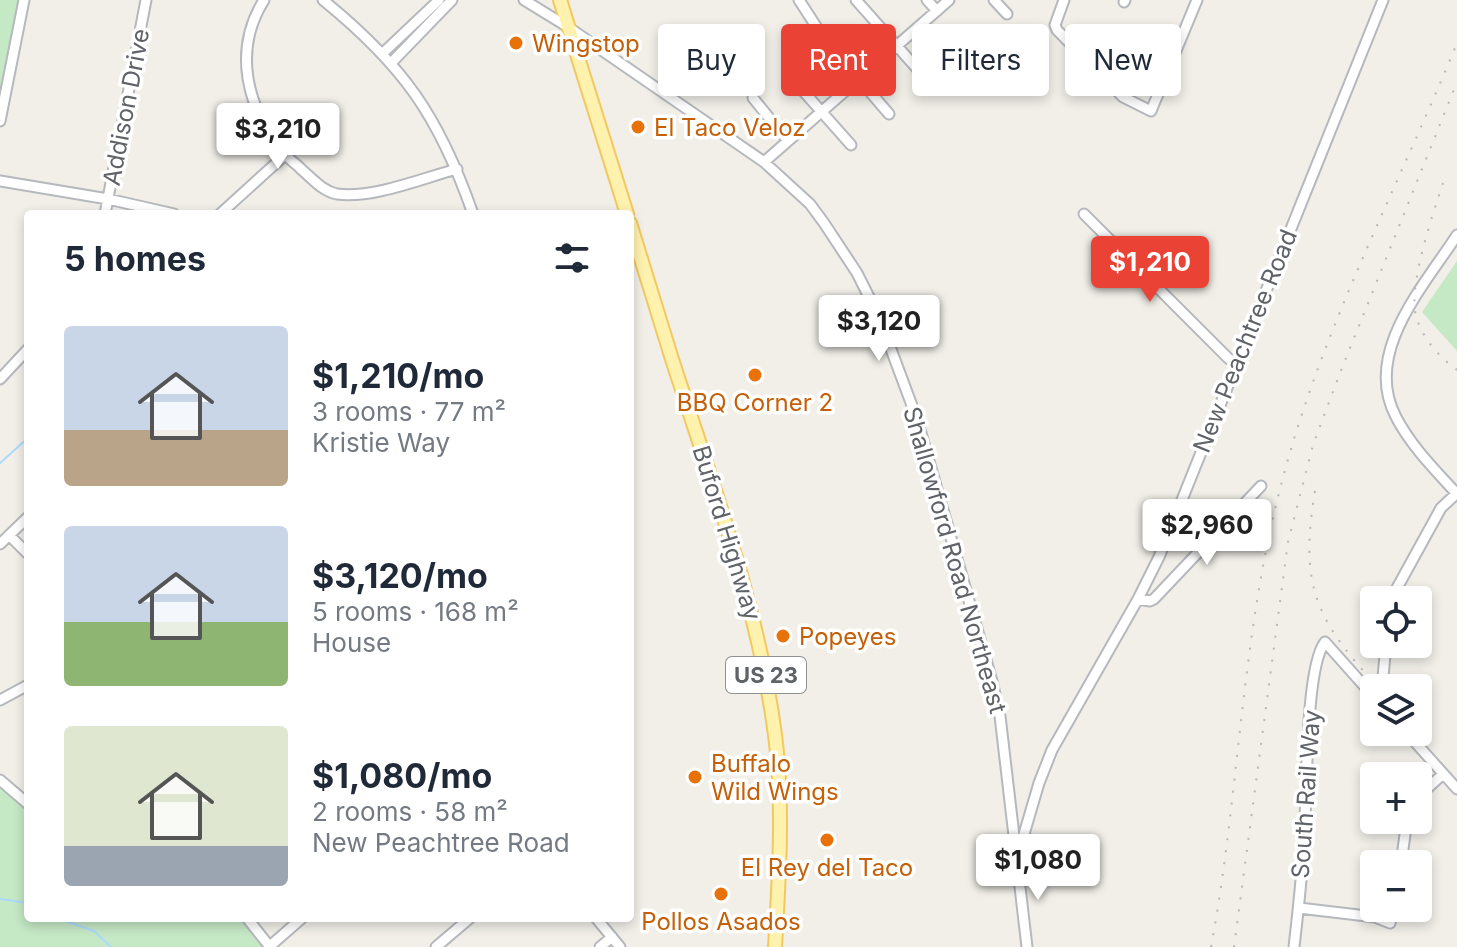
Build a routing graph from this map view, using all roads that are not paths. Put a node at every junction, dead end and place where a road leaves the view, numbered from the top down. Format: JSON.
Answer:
{"nodes":[{"id":1,"x":24,"y":0,"type":"edge"},
{"id":2,"x":146,"y":0,"type":"edge"},
{"id":3,"x":264,"y":0,"type":"edge"},
{"id":4,"x":323,"y":0,"type":"edge"},
{"id":5,"x":439,"y":0,"type":"edge"},
{"id":6,"x":452,"y":0,"type":"edge"},
{"id":7,"x":524,"y":0,"type":"edge"},
{"id":8,"x":560,"y":0,"type":"edge"},
{"id":9,"x":799,"y":0,"type":"edge"},
{"id":10,"x":856,"y":0,"type":"edge"},
{"id":11,"x":927,"y":0,"type":"edge"},
{"id":12,"x":949,"y":0,"type":"edge"},
{"id":13,"x":994,"y":0,"type":"edge"},
{"id":14,"x":1064,"y":0,"type":"edge"},
{"id":15,"x":1197,"y":0,"type":"edge"},
{"id":16,"x":1383,"y":0,"type":"edge"},
{"id":17,"x":937,"y":11,"type":"junction"},
{"id":18,"x":1007,"y":14,"type":"dead end"},
{"id":19,"x":815,"y":24,"type":"edge"},
{"id":20,"x":568,"y":27,"type":"junction"},
{"id":21,"x":897,"y":46,"type":"junction"},
{"id":22,"x":383,"y":53,"type":"junction"},
{"id":23,"x":392,"y":62,"type":"junction"},
{"id":24,"x":912,"y":63,"type":"edge"},
{"id":25,"x":807,"y":96,"type":"edge"},
{"id":26,"x":839,"y":96,"type":"edge"},
{"id":27,"x":873,"y":96,"type":"edge"},
{"id":28,"x":753,"y":98,"type":"dead end"},
{"id":29,"x":821,"y":112,"type":"junction"},
{"id":30,"x":889,"y":114,"type":"dead end"},
{"id":31,"x":0,"y":121,"type":"edge"},
{"id":32,"x":788,"y":141,"type":"junction"},
{"id":33,"x":851,"y":145,"type":"dead end"},
{"id":34,"x":285,"y":155,"type":"junction"},
{"id":35,"x":764,"y":162,"type":"junction"},
{"id":36,"x":457,"y":169,"type":"junction"},
{"id":37,"x":0,"y":181,"type":"edge"},
{"id":38,"x":108,"y":199,"type":"junction"},
{"id":39,"x":106,"y":210,"type":"edge"},
{"id":40,"x":156,"y":210,"type":"edge"},
{"id":41,"x":224,"y":210,"type":"edge"},
{"id":42,"x":472,"y":210,"type":"edge"},
{"id":43,"x":626,"y":210,"type":"edge"},
{"id":44,"x":1084,"y":214,"type":"dead end"},
{"id":45,"x":1457,"y":235,"type":"edge"},
{"id":46,"x":634,"y":236,"type":"edge"},
{"id":47,"x":24,"y":353,"type":"edge"},
{"id":48,"x":1237,"y":362,"type":"junction"},
{"id":49,"x":0,"y":379,"type":"edge"},
{"id":50,"x":1261,"y":486,"type":"dead end"},
{"id":51,"x":1457,"y":494,"type":"edge"},
{"id":52,"x":24,"y":521,"type":"edge"},
{"id":53,"x":9,"y":535,"type":"junction"},
{"id":54,"x":0,"y":544,"type":"edge"},
{"id":55,"x":24,"y":550,"type":"edge"},
{"id":56,"x":1398,"y":586,"type":"edge"},
{"id":57,"x":1138,"y":599,"type":"junction"},
{"id":58,"x":1360,"y":681,"type":"edge"},
{"id":59,"x":24,"y":687,"type":"edge"},
{"id":60,"x":0,"y":700,"type":"edge"},
{"id":61,"x":1418,"y":746,"type":"edge"},
{"id":62,"x":1443,"y":774,"type":"junction"},
{"id":63,"x":0,"y":780,"type":"edge"},
{"id":64,"x":1432,"y":784,"type":"edge"},
{"id":65,"x":1457,"y":789,"type":"edge"},
{"id":66,"x":24,"y":801,"type":"edge"},
{"id":67,"x":1016,"y":861,"type":"junction"},
{"id":68,"x":1299,"y":908,"type":"junction"},
{"id":69,"x":1360,"y":915,"type":"edge"},
{"id":70,"x":250,"y":922,"type":"edge"},
{"id":71,"x":298,"y":922,"type":"edge"},
{"id":72,"x":465,"y":922,"type":"edge"},
{"id":73,"x":599,"y":922,"type":"edge"},
{"id":74,"x":612,"y":937,"type":"junction"},
{"id":75,"x":270,"y":947,"type":"edge"},
{"id":76,"x":436,"y":947,"type":"edge"},
{"id":77,"x":600,"y":947,"type":"edge"},
{"id":78,"x":620,"y":947,"type":"edge"},
{"id":79,"x":775,"y":947,"type":"edge"},
{"id":80,"x":1027,"y":947,"type":"edge"},
{"id":81,"x":1294,"y":947,"type":"edge"}],
"edges":[{"from":1,"to":31,"type":"street"},
{"from":2,"to":38,"type":"street","name":"Addison Drive"},
{"from":3,"to":34,"type":"street"},
{"from":4,"to":22,"type":"street"},
{"from":5,"to":22,"type":"street"},
{"from":6,"to":23,"type":"street"},
{"from":7,"to":20,"type":"street","name":"Shallowford Road Northeast"},
{"from":8,"to":20,"type":"main road"},
{"from":9,"to":19,"type":"street"},
{"from":10,"to":21,"type":"street"},
{"from":11,"to":17,"type":"street"},
{"from":12,"to":17,"type":"street"},
{"from":13,"to":18,"type":"street"},
{"from":14,"to":15,"type":"street"},
{"from":16,"to":48,"type":"street","name":"New Peachtree Road"},
{"from":17,"to":21,"type":"street"},
{"from":20,"to":35,"type":"street","name":"Shallowford Road Northeast"},
{"from":20,"to":43,"type":"main road"},
{"from":21,"to":24,"type":"street"},
{"from":22,"to":23,"type":"street"},
{"from":23,"to":36,"type":"street"},
{"from":25,"to":29,"type":"street"},
{"from":26,"to":29,"type":"street"},
{"from":27,"to":30,"type":"street"},
{"from":28,"to":32,"type":"street"},
{"from":29,"to":32,"type":"street"},
{"from":29,"to":33,"type":"street"},
{"from":32,"to":35,"type":"street"},
{"from":34,"to":36,"type":"street"},
{"from":34,"to":41,"type":"street"},
{"from":35,"to":67,"type":"street","name":"Shallowford Road Northeast"},
{"from":36,"to":42,"type":"street"},
{"from":37,"to":38,"type":"street"},
{"from":38,"to":39,"type":"street","name":"Addison Drive"},
{"from":38,"to":40,"type":"street"},
{"from":44,"to":48,"type":"street"},
{"from":45,"to":51,"type":"street"},
{"from":46,"to":79,"type":"main road","name":"Buford Highway","number":"US 23"},
{"from":47,"to":49,"type":"street"},
{"from":48,"to":57,"type":"street","name":"New Peachtree Road"},
{"from":50,"to":57,"type":"street"},
{"from":51,"to":56,"type":"street"},
{"from":52,"to":53,"type":"street"},
{"from":53,"to":54,"type":"street"},
{"from":53,"to":55,"type":"street"},
{"from":57,"to":67,"type":"street","name":"New Peachtree Road"},
{"from":58,"to":68,"type":"street","name":"South Rail Way"},
{"from":59,"to":60,"type":"street"},
{"from":61,"to":62,"type":"street"},
{"from":62,"to":64,"type":"street"},
{"from":62,"to":65,"type":"street"},
{"from":63,"to":66,"type":"street"},
{"from":67,"to":80,"type":"street","name":"New Peachtree Road"},
{"from":68,"to":69,"type":"street"},
{"from":68,"to":81,"type":"street","name":"South Rail Way"},
{"from":70,"to":75,"type":"street"},
{"from":71,"to":75,"type":"street"},
{"from":72,"to":76,"type":"street"},
{"from":73,"to":74,"type":"street"},
{"from":74,"to":77,"type":"street"},
{"from":74,"to":78,"type":"street"}]}
